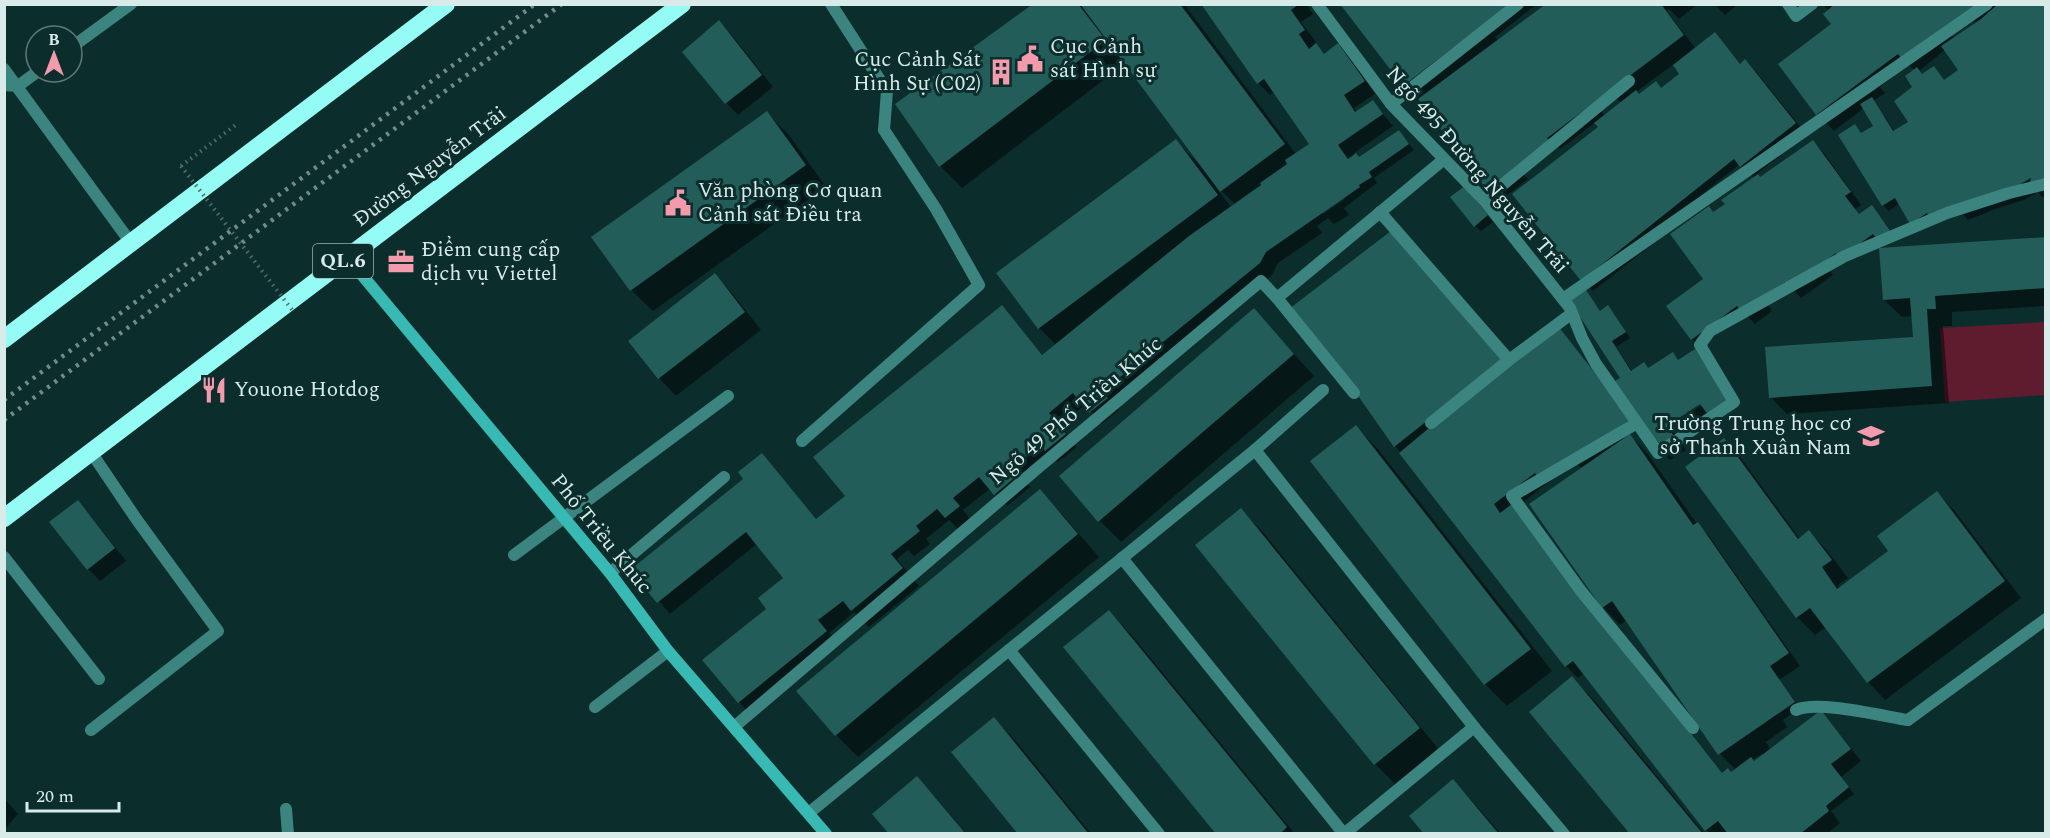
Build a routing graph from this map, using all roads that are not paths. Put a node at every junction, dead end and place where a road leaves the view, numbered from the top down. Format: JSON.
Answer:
{"nodes":[{"id":1,"x":131,"y":4,"type":"edge"},
{"id":2,"x":446,"y":4,"type":"edge"},
{"id":3,"x":682,"y":4,"type":"edge"},
{"id":4,"x":831,"y":4,"type":"edge"},
{"id":5,"x":1317,"y":4,"type":"edge"},
{"id":6,"x":1518,"y":4,"type":"edge"},
{"id":7,"x":1788,"y":4,"type":"edge"},
{"id":8,"x":1812,"y":4,"type":"edge"},
{"id":9,"x":1987,"y":4,"type":"edge"},
{"id":10,"x":84,"y":38,"type":"edge"},
{"id":11,"x":4,"y":69,"type":"edge"},
{"id":12,"x":1629,"y":81,"type":"dead end"},
{"id":13,"x":24,"y":82,"type":"edge"},
{"id":14,"x":4,"y":85,"type":"edge"},
{"id":15,"x":18,"y":86,"type":"junction"},
{"id":16,"x":1391,"y":104,"type":"junction"},
{"id":17,"x":1443,"y":160,"type":"junction"},
{"id":18,"x":2046,"y":184,"type":"edge"},
{"id":19,"x":1484,"y":200,"type":"junction"},
{"id":20,"x":1380,"y":212,"type":"junction"},
{"id":21,"x":131,"y":243,"type":"junction"},
{"id":22,"x":349,"y":257,"type":"junction"},
{"id":23,"x":1276,"y":298,"type":"junction"},
{"id":24,"x":1563,"y":299,"type":"junction"},
{"id":25,"x":1571,"y":314,"type":"junction"},
{"id":26,"x":4,"y":339,"type":"edge"},
{"id":27,"x":1509,"y":360,"type":"junction"},
{"id":28,"x":1323,"y":390,"type":"dead end"},
{"id":29,"x":1354,"y":393,"type":"dead end"},
{"id":30,"x":728,"y":396,"type":"dead end"},
{"id":31,"x":1431,"y":423,"type":"dead end"},
{"id":32,"x":1637,"y":423,"type":"junction"},
{"id":33,"x":802,"y":441,"type":"dead end"},
{"id":34,"x":1255,"y":450,"type":"junction"},
{"id":35,"x":92,"y":452,"type":"junction"},
{"id":36,"x":724,"y":477,"type":"dead end"},
{"id":37,"x":4,"y":518,"type":"edge"},
{"id":38,"x":563,"y":518,"type":"junction"},
{"id":39,"x":514,"y":555,"type":"dead end"},
{"id":40,"x":4,"y":557,"type":"edge"},
{"id":41,"x":1122,"y":558,"type":"junction"},
{"id":42,"x":610,"y":573,"type":"junction"},
{"id":43,"x":2046,"y":619,"type":"edge"},
{"id":44,"x":1009,"y":650,"type":"junction"},
{"id":45,"x":668,"y":651,"type":"junction"},
{"id":46,"x":99,"y":680,"type":"dead end"},
{"id":47,"x":596,"y":707,"type":"dead end"},
{"id":48,"x":1796,"y":710,"type":"dead end"},
{"id":49,"x":734,"y":727,"type":"junction"},
{"id":50,"x":1474,"y":727,"type":"junction"},
{"id":51,"x":1693,"y":728,"type":"dead end"},
{"id":52,"x":92,"y":730,"type":"dead end"},
{"id":53,"x":286,"y":809,"type":"dead end"},
{"id":54,"x":810,"y":812,"type":"junction"},
{"id":55,"x":1344,"y":833,"type":"edge"},
{"id":56,"x":288,"y":834,"type":"edge"},
{"id":57,"x":826,"y":834,"type":"edge"},
{"id":58,"x":1159,"y":834,"type":"edge"},
{"id":59,"x":1564,"y":834,"type":"edge"}],
"edges":[{"from":1,"to":10,"type":"street"},
{"from":2,"to":21,"type":"highway"},
{"from":3,"to":22,"type":"highway","name":"Đường Nguyễn Trãi","number":"QL.6"},
{"from":4,"to":33,"type":"street"},
{"from":5,"to":16,"type":"street","name":"Ngõ 495 Đường Nguyễn Trãi"},
{"from":6,"to":16,"type":"street"},
{"from":7,"to":8,"type":"street"},
{"from":9,"to":24,"type":"street"},
{"from":11,"to":15,"type":"street"},
{"from":12,"to":19,"type":"street"},
{"from":13,"to":15,"type":"street"},
{"from":14,"to":15,"type":"street"},
{"from":15,"to":21,"type":"street"},
{"from":16,"to":17,"type":"street","name":"Ngõ 495 Đường Nguyễn Trãi"},
{"from":17,"to":19,"type":"street","name":"Ngõ 495 Đường Nguyễn Trãi"},
{"from":17,"to":20,"type":"street"},
{"from":18,"to":32,"type":"street","name":"Ngõ 495 Đường Nguyễn Trãi"},
{"from":19,"to":24,"type":"street","name":"Ngõ 495 Đường Nguyễn Trãi"},
{"from":20,"to":23,"type":"street"},
{"from":20,"to":27,"type":"street"},
{"from":21,"to":26,"type":"highway"},
{"from":22,"to":35,"type":"highway","name":"Đường Nguyễn Trãi","number":"QL.6"},
{"from":22,"to":38,"type":"street","name":"Phố Triều Khúc"},
{"from":23,"to":29,"type":"street"},
{"from":23,"to":49,"type":"street","name":"Ngõ 49 Phố Triều Khúc"},
{"from":24,"to":25,"type":"street","name":"Ngõ 495 Đường Nguyễn Trãi"},
{"from":25,"to":27,"type":"street"},
{"from":25,"to":32,"type":"street","name":"Ngõ 495 Đường Nguyễn Trãi"},
{"from":27,"to":31,"type":"street"},
{"from":28,"to":34,"type":"street"},
{"from":30,"to":38,"type":"street"},
{"from":32,"to":51,"type":"street"},
{"from":34,"to":41,"type":"street"},
{"from":34,"to":50,"type":"street"},
{"from":35,"to":37,"type":"highway","name":"Đường Nguyễn Trãi","number":"QL.6"},
{"from":35,"to":52,"type":"street"},
{"from":36,"to":42,"type":"street"},
{"from":38,"to":39,"type":"street"},
{"from":38,"to":42,"type":"street","name":"Phố Triều Khúc"},
{"from":40,"to":46,"type":"street"},
{"from":41,"to":44,"type":"street"},
{"from":41,"to":55,"type":"street"},
{"from":42,"to":45,"type":"street","name":"Phố Triều Khúc"},
{"from":43,"to":48,"type":"street"},
{"from":44,"to":54,"type":"street"},
{"from":44,"to":58,"type":"street"},
{"from":45,"to":47,"type":"street"},
{"from":45,"to":49,"type":"street","name":"Phố Triều Khúc"},
{"from":49,"to":54,"type":"street","name":"Phố Triều Khúc"},
{"from":50,"to":55,"type":"street"},
{"from":50,"to":59,"type":"street"},
{"from":53,"to":56,"type":"street"},
{"from":54,"to":57,"type":"street","name":"Phố Triều Khúc"}]}
